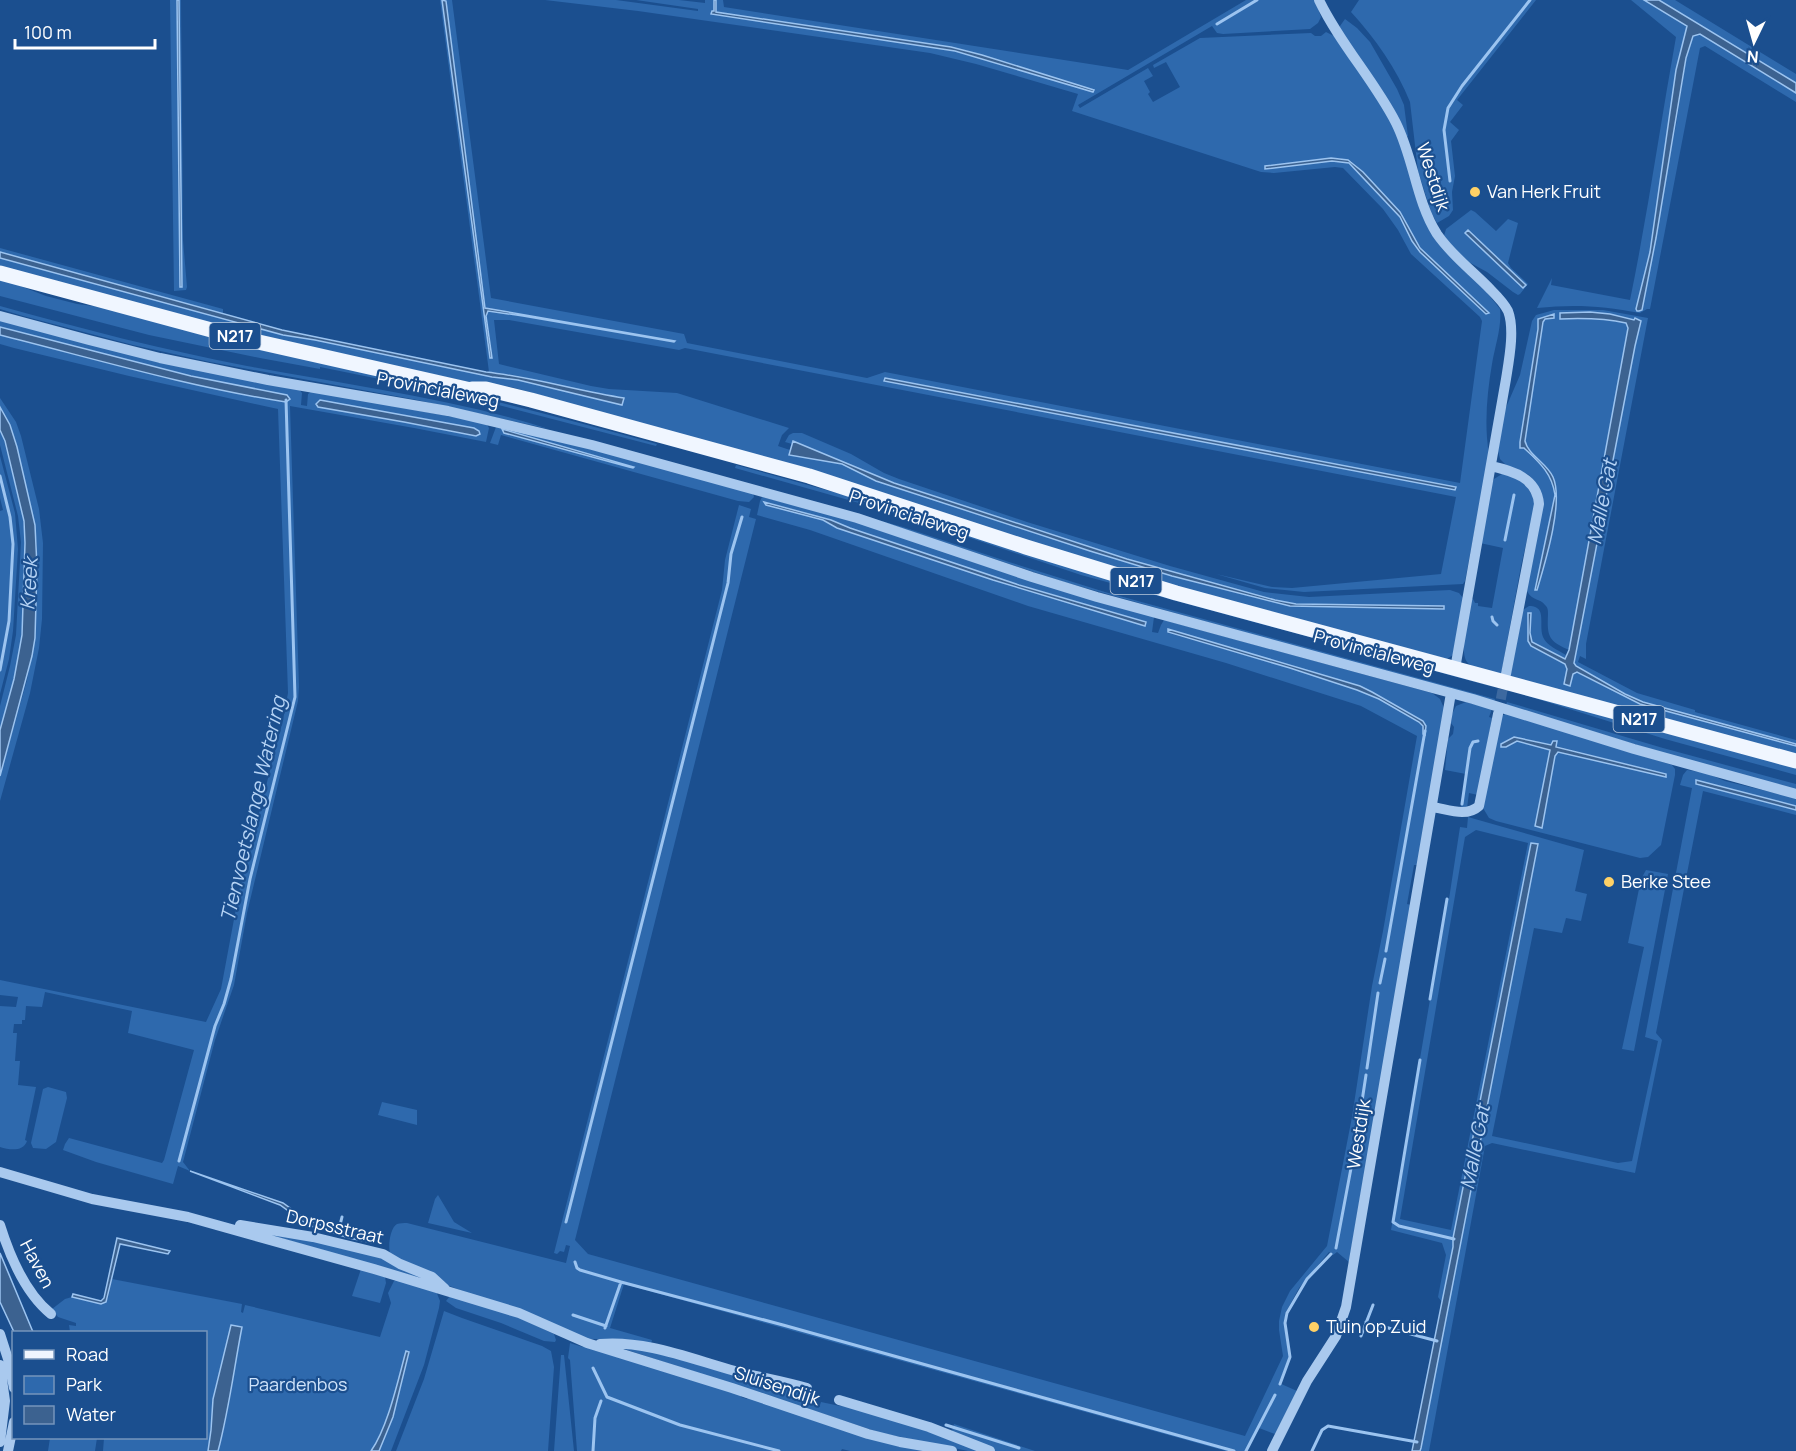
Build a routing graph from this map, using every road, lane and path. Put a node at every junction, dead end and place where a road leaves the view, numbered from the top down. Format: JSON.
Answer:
{"nodes":[{"id":1,"x":1319,"y":0,"type":"edge"},
{"id":2,"x":0,"y":273,"type":"edge"},
{"id":3,"x":0,"y":316,"type":"edge"},
{"id":4,"x":1491,"y":466,"type":"junction"},
{"id":5,"x":1455,"y":669,"type":"junction"},
{"id":6,"x":1506,"y":674,"type":"tunnel mouth"},
{"id":7,"x":1452,"y":693,"type":"junction"},
{"id":8,"x":1498,"y":714,"type":"tunnel mouth"},
{"id":9,"x":1796,"y":761,"type":"edge"},
{"id":10,"x":1796,"y":794,"type":"edge"},
{"id":11,"x":1432,"y":807,"type":"junction"},
{"id":12,"x":0,"y":1172,"type":"edge"},
{"id":13,"x":207,"y":1221,"type":"junction"},
{"id":14,"x":0,"y":1226,"type":"edge"},
{"id":15,"x":392,"y":1274,"type":"joint"},
{"id":16,"x":446,"y":1290,"type":"junction"},
{"id":17,"x":51,"y":1314,"type":"dead end"},
{"id":18,"x":0,"y":1334,"type":"edge"},
{"id":19,"x":594,"y":1345,"type":"junction"},
{"id":20,"x":0,"y":1365,"type":"edge"},
{"id":21,"x":12,"y":1378,"type":"edge"},
{"id":22,"x":807,"y":1388,"type":"dead end"},
{"id":23,"x":839,"y":1400,"type":"dead end"},
{"id":24,"x":12,"y":1434,"type":"edge"},
{"id":25,"x":0,"y":1442,"type":"edge"},
{"id":26,"x":9,"y":1451,"type":"edge"},
{"id":27,"x":952,"y":1451,"type":"edge"},
{"id":28,"x":990,"y":1451,"type":"edge"},
{"id":29,"x":1272,"y":1451,"type":"edge"}],
"edges":[{"from":1,"to":4,"type":"street","name":"Westdijk"},
{"from":2,"to":5,"type":"main road","name":"Provincialeweg","number":"N217"},
{"from":3,"to":7,"type":"street","name":"Provincialeweg"},
{"from":4,"to":5,"type":"street","name":"Westdijk"},
{"from":4,"to":6,"type":"street"},
{"from":5,"to":9,"type":"main road","name":"Provincialeweg","number":"N217"},
{"from":7,"to":10,"type":"street","name":"Provincialeweg"},
{"from":7,"to":11,"type":"street","name":"Westdijk"},
{"from":8,"to":11,"type":"street"},
{"from":11,"to":29,"type":"street","name":"Westdijk"},
{"from":12,"to":13,"type":"street","name":"Dorpsstraat"},
{"from":13,"to":15,"type":"street","name":"Dorpsstraat"},
{"from":13,"to":16,"type":"street","name":"Dorpsstraat"},
{"from":14,"to":17,"type":"street","name":"Haven"},
{"from":15,"to":16,"type":"street","name":"Sluisendijk"},
{"from":16,"to":19,"type":"street","name":"Sluisendijk"},
{"from":18,"to":21,"type":"street"},
{"from":19,"to":22,"type":"street","name":"Sluisendijk"},
{"from":19,"to":27,"type":"street","name":"Sluisendijk"},
{"from":20,"to":25,"type":"street"},
{"from":23,"to":28,"type":"street","name":"Sluisendijk"},
{"from":24,"to":26,"type":"street"}]}
